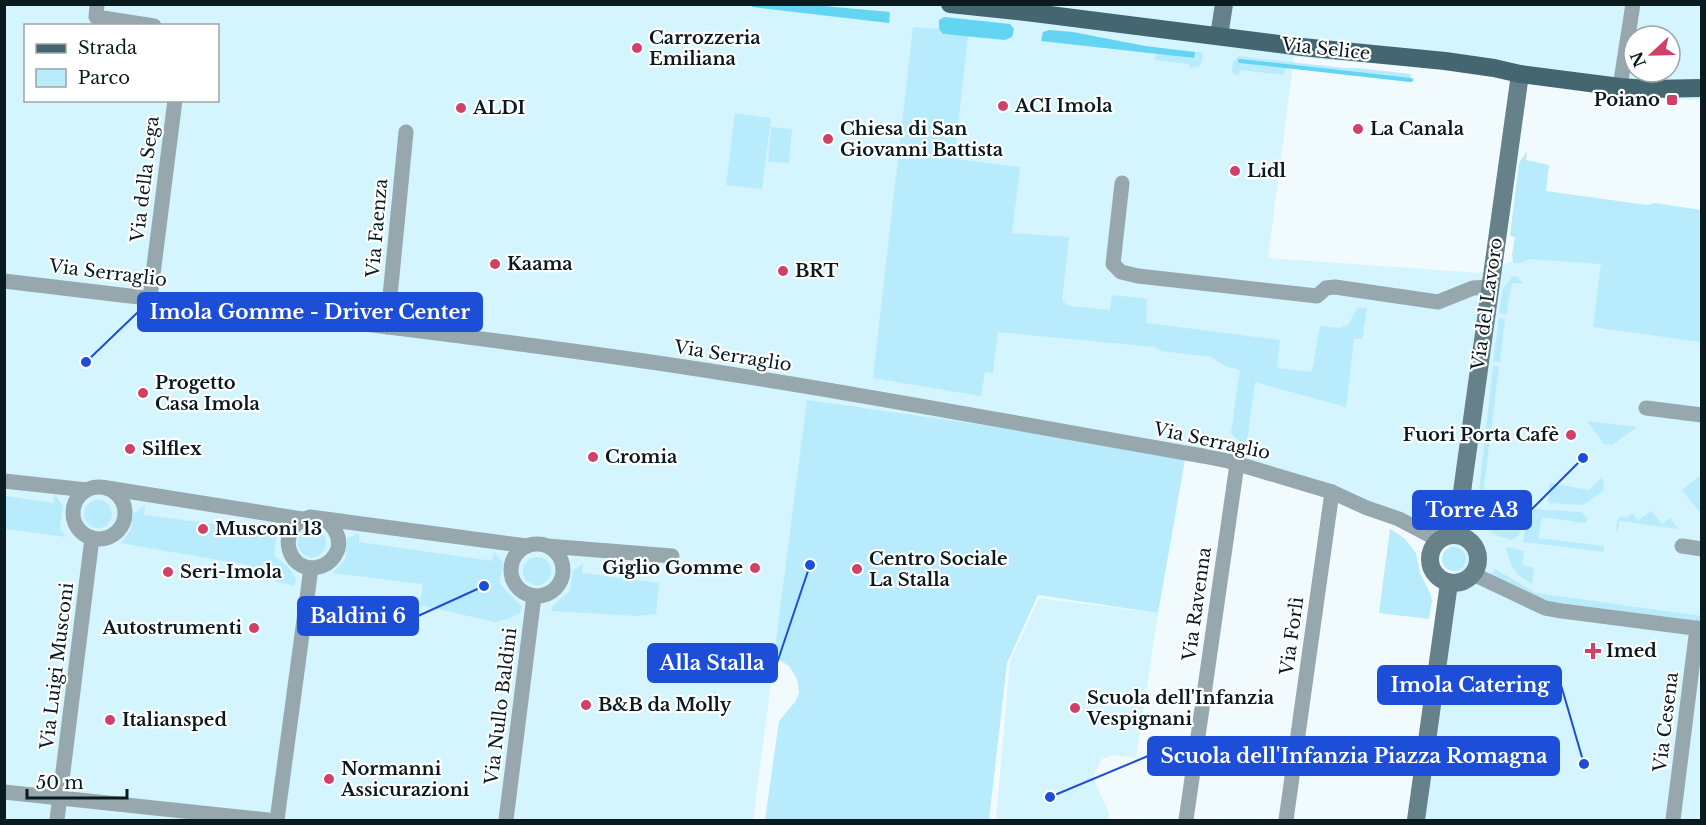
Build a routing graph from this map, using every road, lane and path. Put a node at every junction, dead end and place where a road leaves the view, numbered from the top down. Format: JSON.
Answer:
{"nodes":[{"id":1,"x":97,"y":4,"type":"edge"},
{"id":2,"x":950,"y":4,"type":"edge"},
{"id":3,"x":1224,"y":4,"type":"edge"},
{"id":4,"x":1633,"y":4,"type":"edge"},
{"id":5,"x":141,"y":24,"type":"edge"},
{"id":6,"x":1219,"y":36,"type":"junction"},
{"id":7,"x":1520,"y":74,"type":"junction"},
{"id":8,"x":1620,"y":87,"type":"junction"},
{"id":9,"x":1701,"y":88,"type":"edge"},
{"id":10,"x":175,"y":102,"type":"edge"},
{"id":11,"x":406,"y":132,"type":"dead end"},
{"id":12,"x":1122,"y":183,"type":"dead end"},
{"id":13,"x":4,"y":281,"type":"edge"},
{"id":14,"x":1489,"y":287,"type":"junction"},
{"id":15,"x":150,"y":298,"type":"junction"},
{"id":16,"x":387,"y":327,"type":"junction"},
{"id":17,"x":1646,"y":408,"type":"dead end"},
{"id":18,"x":1701,"y":415,"type":"edge"},
{"id":19,"x":1237,"y":464,"type":"junction"},
{"id":20,"x":4,"y":481,"type":"edge"},
{"id":21,"x":106,"y":488,"type":"junction"},
{"id":22,"x":87,"y":490,"type":"junction"},
{"id":23,"x":1332,"y":492,"type":"junction"},
{"id":24,"x":302,"y":519,"type":"junction"},
{"id":25,"x":326,"y":520,"type":"junction"},
{"id":26,"x":1447,"y":537,"type":"junction"},
{"id":27,"x":92,"y":538,"type":"junction"},
{"id":28,"x":527,"y":546,"type":"junction"},
{"id":29,"x":548,"y":546,"type":"junction"},
{"id":30,"x":1682,"y":546,"type":"dead end"},
{"id":31,"x":1701,"y":549,"type":"edge"},
{"id":32,"x":672,"y":556,"type":"dead end"},
{"id":33,"x":311,"y":568,"type":"junction"},
{"id":34,"x":1473,"y":574,"type":"junction"},
{"id":35,"x":1449,"y":583,"type":"junction"},
{"id":36,"x":534,"y":597,"type":"junction"},
{"id":37,"x":1699,"y":628,"type":"edge"},
{"id":38,"x":4,"y":792,"type":"edge"},
{"id":39,"x":61,"y":798,"type":"junction"},
{"id":40,"x":57,"y":820,"type":"edge"},
{"id":41,"x":268,"y":820,"type":"edge"},
{"id":42,"x":277,"y":820,"type":"edge"},
{"id":43,"x":506,"y":820,"type":"edge"},
{"id":44,"x":1186,"y":820,"type":"edge"},
{"id":45,"x":1286,"y":820,"type":"edge"},
{"id":46,"x":1416,"y":820,"type":"edge"},
{"id":47,"x":1673,"y":820,"type":"edge"}],
"edges":[{"from":1,"to":5,"type":"street"},
{"from":2,"to":6,"type":"main road","name":"Via Selice"},
{"from":3,"to":6,"type":"main road"},
{"from":4,"to":8,"type":"street"},
{"from":6,"to":7,"type":"main road","name":"Via Selice"},
{"from":7,"to":8,"type":"main road","name":"Via Selice"},
{"from":7,"to":14,"type":"main road","name":"Via del Lavoro"},
{"from":8,"to":9,"type":"main road","name":"Via Selice"},
{"from":10,"to":15,"type":"street","name":"Via della Sega"},
{"from":11,"to":16,"type":"street","name":"Via Faenza"},
{"from":12,"to":14,"type":"street"},
{"from":13,"to":15,"type":"street","name":"Via Serraglio"},
{"from":14,"to":26,"type":"main road","name":"Via del Lavoro"},
{"from":15,"to":16,"type":"street","name":"Via Serraglio"},
{"from":16,"to":19,"type":"street","name":"Via Serraglio"},
{"from":17,"to":18,"type":"street"},
{"from":19,"to":23,"type":"street","name":"Via Serraglio"},
{"from":19,"to":44,"type":"street","name":"Via Ravenna"},
{"from":20,"to":22,"type":"street"},
{"from":21,"to":22,"type":"street"},
{"from":21,"to":24,"type":"street"},
{"from":21,"to":27,"type":"street"},
{"from":22,"to":27,"type":"street"},
{"from":23,"to":26,"type":"street","name":"Via Serraglio"},
{"from":23,"to":45,"type":"street","name":"Via Forlì"},
{"from":24,"to":25,"type":"street"},
{"from":24,"to":33,"type":"street"},
{"from":25,"to":28,"type":"street"},
{"from":25,"to":33,"type":"street"},
{"from":26,"to":34,"type":"main road"},
{"from":26,"to":35,"type":"main road","name":"Via del Lavoro"},
{"from":27,"to":39,"type":"street","name":"Via Luigi Musconi"},
{"from":28,"to":29,"type":"street"},
{"from":28,"to":36,"type":"street"},
{"from":29,"to":32,"type":"street"},
{"from":29,"to":36,"type":"street"},
{"from":30,"to":31,"type":"street"},
{"from":33,"to":42,"type":"street"},
{"from":34,"to":35,"type":"main road"},
{"from":34,"to":37,"type":"street"},
{"from":35,"to":46,"type":"main road"},
{"from":36,"to":43,"type":"street","name":"Via Nullo Baldini"},
{"from":37,"to":47,"type":"street","name":"Via Cesena"},
{"from":38,"to":39,"type":"street"},
{"from":39,"to":40,"type":"street","name":"Via Luigi Musconi"},
{"from":39,"to":41,"type":"street"}]}
